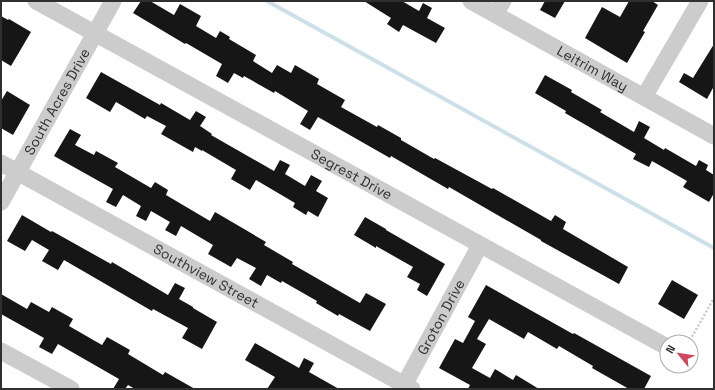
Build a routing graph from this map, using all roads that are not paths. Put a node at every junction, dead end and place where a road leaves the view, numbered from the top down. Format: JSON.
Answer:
{"nodes":[{"id":1,"x":36,"y":1,"type":"edge"},
{"id":2,"x":113,"y":1,"type":"edge"},
{"id":3,"x":471,"y":1,"type":"edge"},
{"id":4,"x":700,"y":1,"type":"edge"},
{"id":5,"x":499,"y":8,"type":"edge"},
{"id":6,"x":94,"y":33,"type":"junction"},
{"id":7,"x":644,"y":97,"type":"junction"},
{"id":8,"x":714,"y":136,"type":"edge"},
{"id":9,"x":1,"y":163,"type":"edge"},
{"id":10,"x":18,"y":172,"type":"junction"},
{"id":11,"x":1,"y":202,"type":"edge"},
{"id":12,"x":480,"y":245,"type":"junction"},
{"id":13,"x":659,"y":343,"type":"edge"},
{"id":14,"x":1,"y":351,"type":"edge"},
{"id":15,"x":406,"y":388,"type":"edge"},
{"id":16,"x":71,"y":389,"type":"edge"}],
"edges":[{"from":1,"to":6,"type":"street","name":"Segrest Drive"},
{"from":2,"to":6,"type":"street","name":"South Acres Drive"},
{"from":3,"to":5,"type":"street","name":"Leitrim Way"},
{"from":4,"to":7,"type":"street"},
{"from":5,"to":7,"type":"street","name":"Leitrim Way"},
{"from":6,"to":10,"type":"street","name":"South Acres Drive"},
{"from":6,"to":12,"type":"street","name":"Segrest Drive"},
{"from":7,"to":8,"type":"street","name":"Leitrim Way"},
{"from":9,"to":10,"type":"street","name":"Southview Street"},
{"from":10,"to":11,"type":"street","name":"South Acres Drive"},
{"from":10,"to":15,"type":"street","name":"Southview Street"},
{"from":12,"to":13,"type":"street","name":"Segrest Drive"},
{"from":12,"to":15,"type":"street","name":"Groton Drive"},
{"from":14,"to":16,"type":"street"}]}
